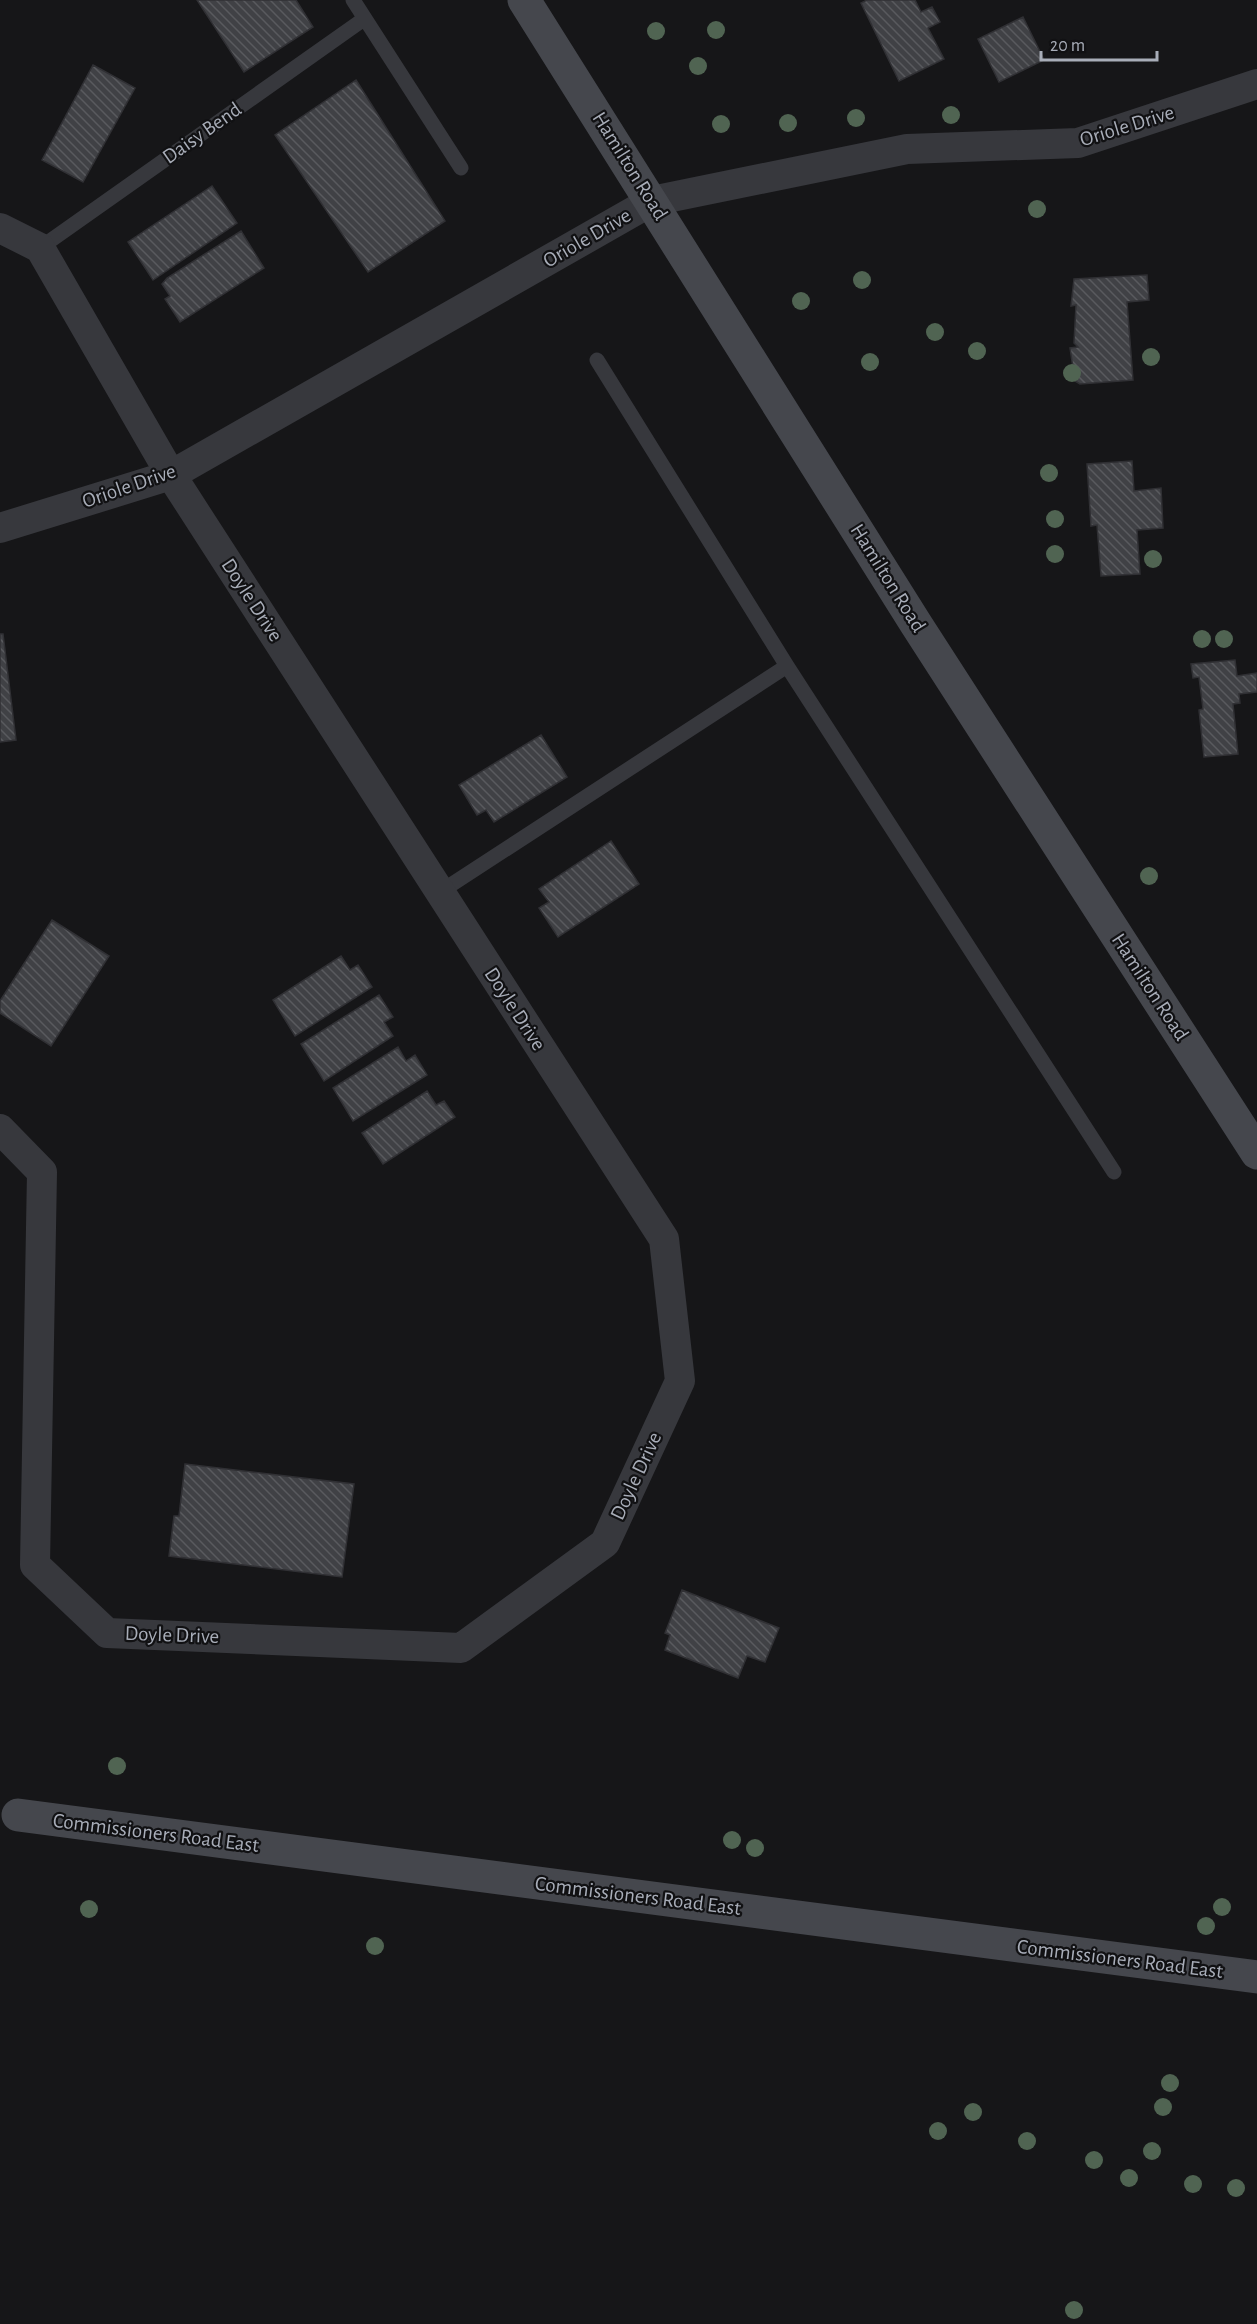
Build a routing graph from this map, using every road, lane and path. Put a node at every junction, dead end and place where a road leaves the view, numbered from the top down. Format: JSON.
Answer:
{"nodes":[{"id":1,"x":353,"y":0,"type":"edge"},
{"id":2,"x":524,"y":0,"type":"edge"},
{"id":3,"x":364,"y":19,"type":"junction"},
{"id":4,"x":1257,"y":84,"type":"edge"},
{"id":5,"x":461,"y":168,"type":"dead end"},
{"id":6,"x":652,"y":201,"type":"junction"},
{"id":7,"x":0,"y":228,"type":"edge"},
{"id":8,"x":40,"y":248,"type":"junction"},
{"id":9,"x":597,"y":360,"type":"dead end"},
{"id":10,"x":171,"y":475,"type":"junction"},
{"id":11,"x":0,"y":528,"type":"edge"},
{"id":12,"x":787,"y":666,"type":"junction"},
{"id":13,"x":440,"y":892,"type":"junction"},
{"id":14,"x":0,"y":1129,"type":"edge"},
{"id":15,"x":1257,"y":1153,"type":"edge"},
{"id":16,"x":1114,"y":1172,"type":"dead end"},
{"id":17,"x":6,"y":1813,"type":"edge"},
{"id":18,"x":1257,"y":1977,"type":"edge"}],
"edges":[{"from":1,"to":3,"type":"lane"},
{"from":2,"to":6,"type":"main road","name":"Hamilton Road"},
{"from":3,"to":5,"type":"lane"},
{"from":3,"to":8,"type":"lane","name":"Daisy Bend"},
{"from":4,"to":6,"type":"street","name":"Oriole Drive"},
{"from":6,"to":10,"type":"street","name":"Oriole Drive"},
{"from":6,"to":15,"type":"main road","name":"Hamilton Road"},
{"from":7,"to":8,"type":"street"},
{"from":8,"to":10,"type":"street"},
{"from":9,"to":12,"type":"lane"},
{"from":10,"to":11,"type":"street","name":"Oriole Drive"},
{"from":10,"to":13,"type":"street","name":"Doyle Drive"},
{"from":12,"to":13,"type":"lane"},
{"from":12,"to":16,"type":"lane"},
{"from":13,"to":14,"type":"street","name":"Doyle Drive"},
{"from":17,"to":18,"type":"main road","name":"Commissioners Road East"}]}
